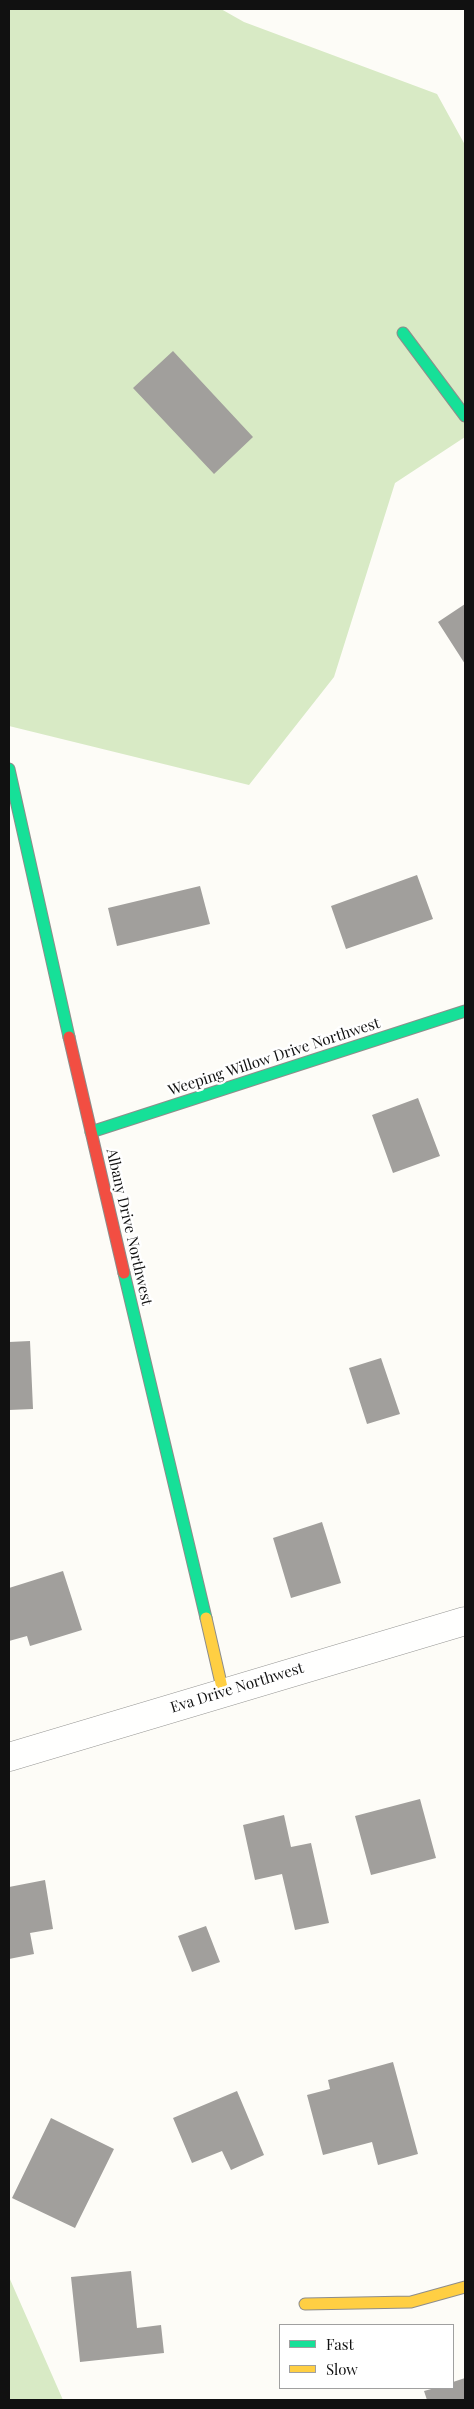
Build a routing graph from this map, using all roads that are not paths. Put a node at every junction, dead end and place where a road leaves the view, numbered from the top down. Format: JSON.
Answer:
{"nodes":[{"id":1,"x":403,"y":333,"type":"dead end"},
{"id":2,"x":465,"y":416,"type":"edge"},
{"id":3,"x":9,"y":769,"type":"edge"},
{"id":4,"x":465,"y":1011,"type":"edge"},
{"id":5,"x":91,"y":1132,"type":"junction"},
{"id":6,"x":465,"y":1621,"type":"edge"},
{"id":7,"x":223,"y":1692,"type":"junction"},
{"id":8,"x":9,"y":1757,"type":"edge"},
{"id":9,"x":465,"y":2287,"type":"edge"},
{"id":10,"x":305,"y":2304,"type":"dead end"}],
"edges":[{"from":1,"to":2,"type":"street"},
{"from":3,"to":5,"type":"street","name":"Albany Drive Northwest"},
{"from":4,"to":5,"type":"street","name":"Weeping Willow Drive Northwest"},
{"from":5,"to":7,"type":"street","name":"Albany Drive Northwest"},
{"from":6,"to":7,"type":"street","name":"Eva Drive Northwest"},
{"from":7,"to":8,"type":"street","name":"Eva Drive Northwest"},
{"from":9,"to":10,"type":"street"}]}
